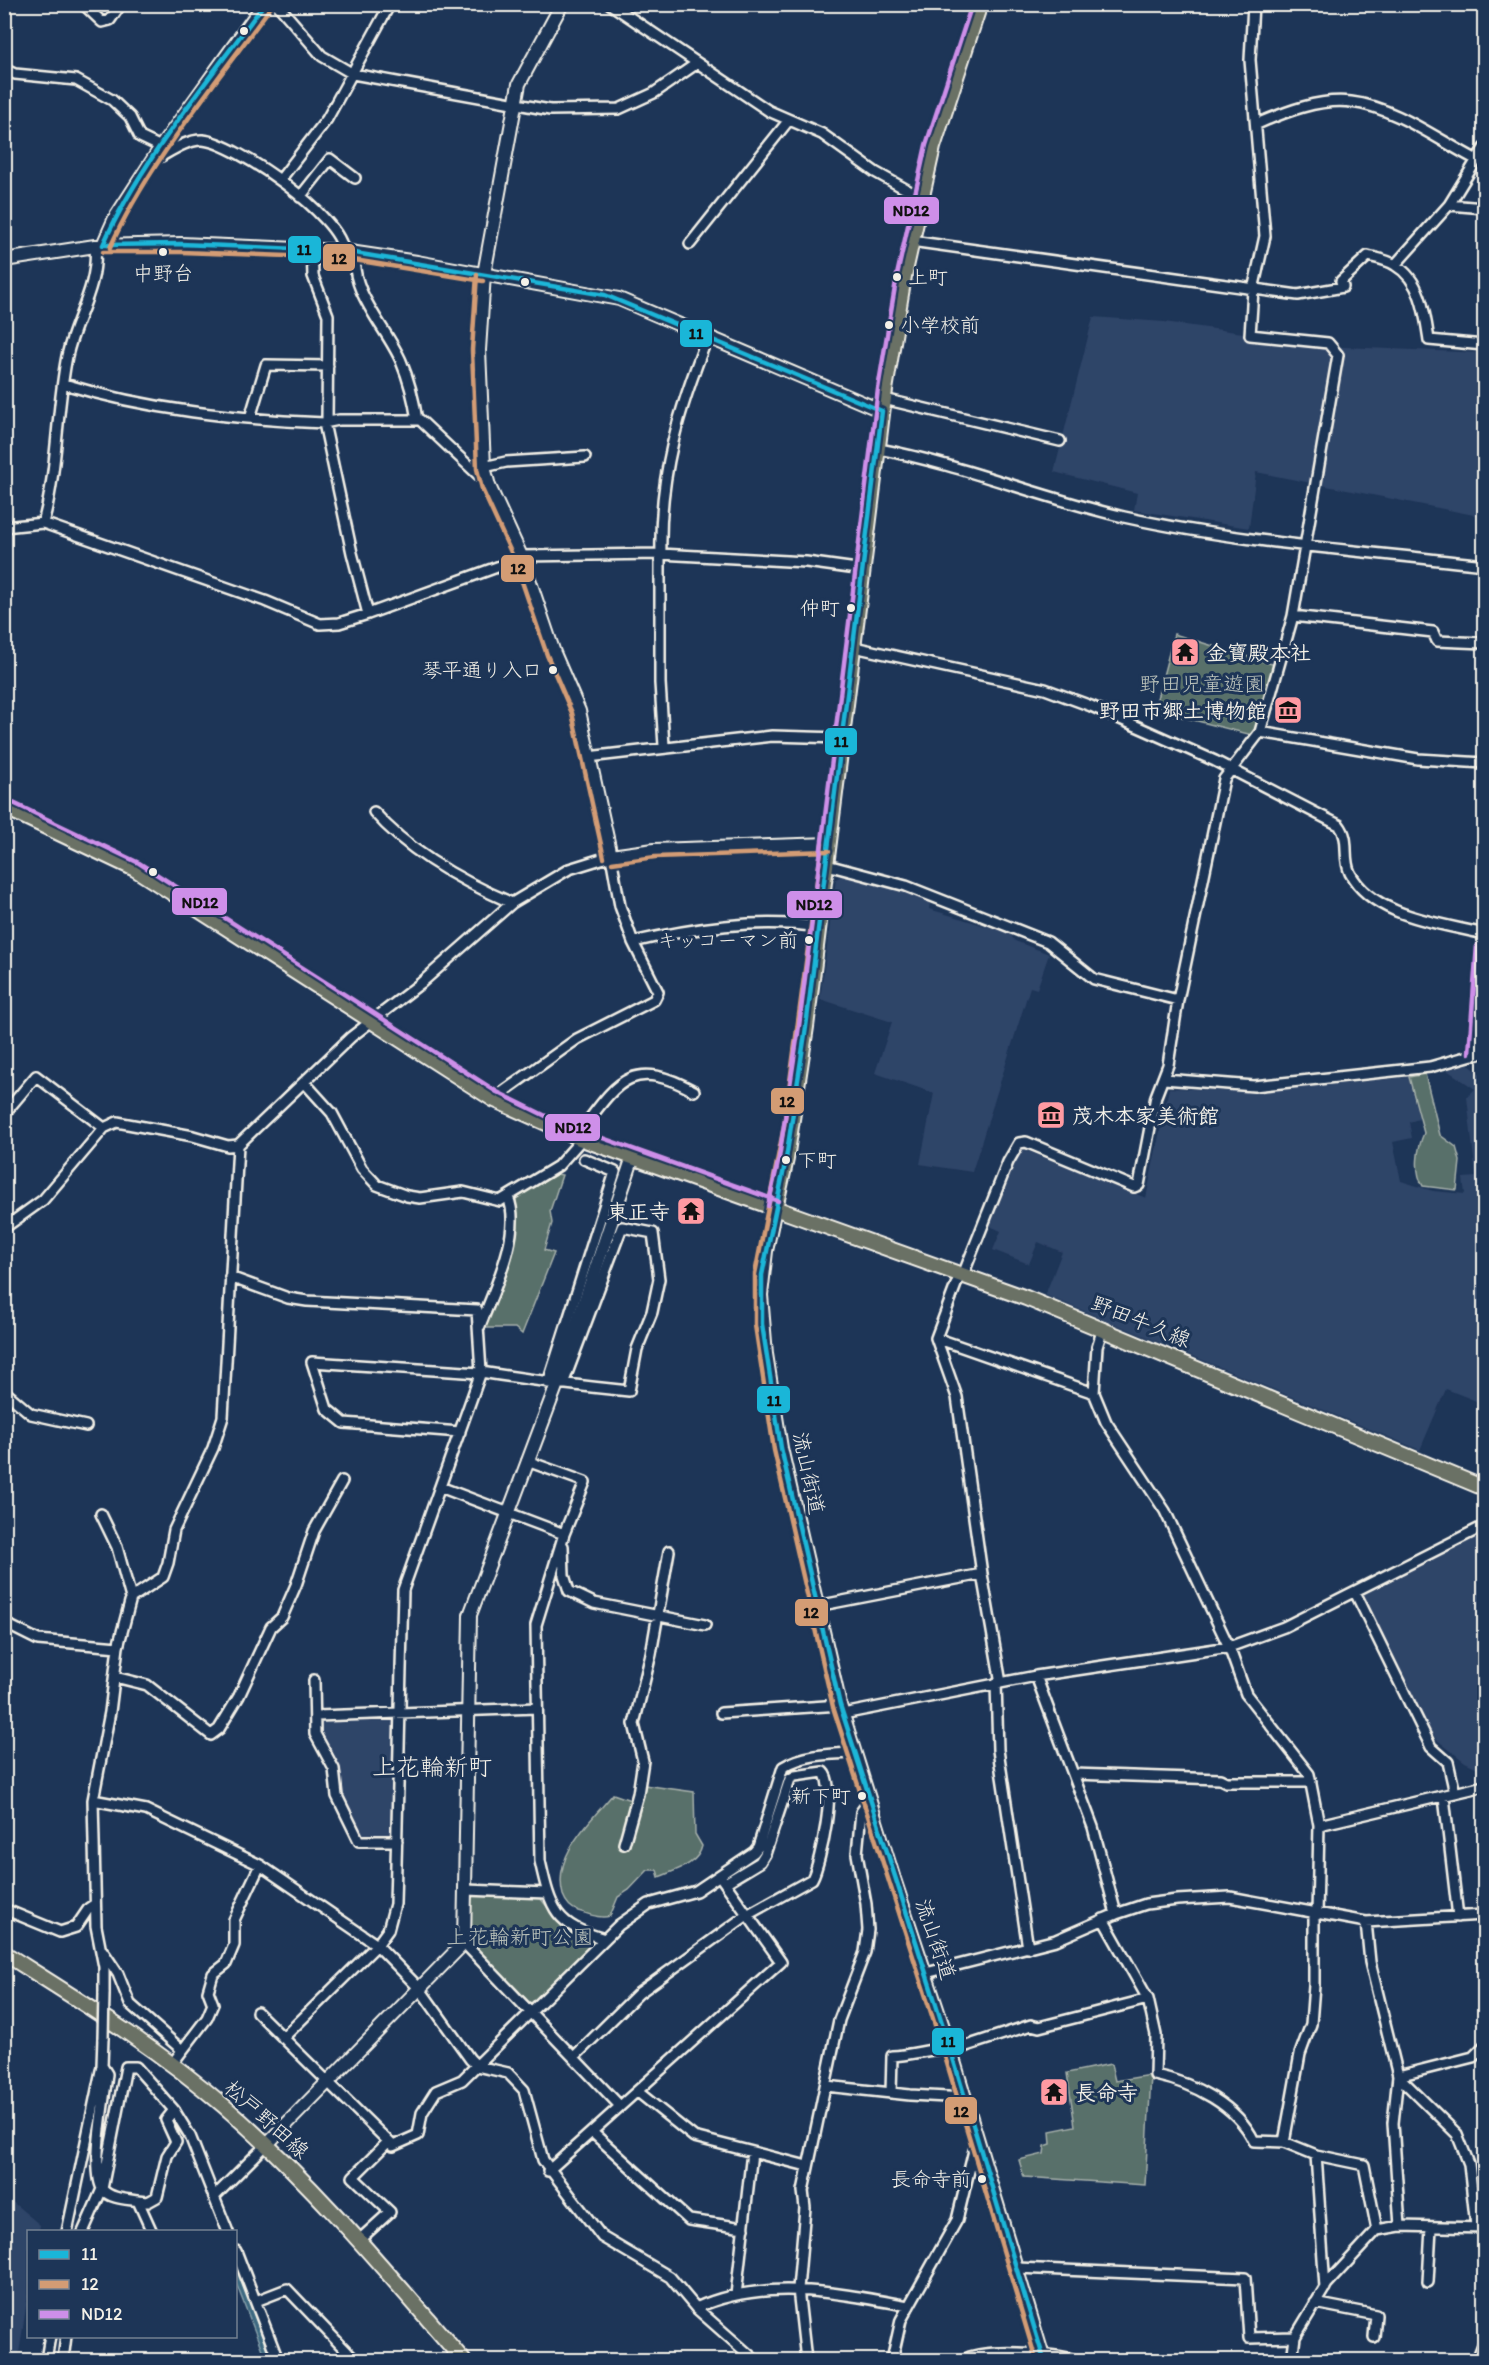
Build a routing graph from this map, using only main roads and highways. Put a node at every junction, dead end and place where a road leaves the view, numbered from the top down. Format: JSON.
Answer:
{"nodes":[{"id":1,"x":980,"y":4,"type":"edge"},
{"id":2,"x":4,"y":807,"type":"edge"},
{"id":3,"x":775,"y":1208,"type":"junction"},
{"id":4,"x":1485,"y":1488,"type":"edge"},
{"id":5,"x":4,"y":1953,"type":"edge"},
{"id":6,"x":463,"y":2361,"type":"edge"}],
"edges":[{"from":1,"to":3,"type":"main road","name":"流山街道"},
{"from":2,"to":3,"type":"main road","name":"野田牛久線"},
{"from":3,"to":4,"type":"main road","name":"野田牛久線"},
{"from":5,"to":6,"type":"main road","name":"松戸野田線"}]}
